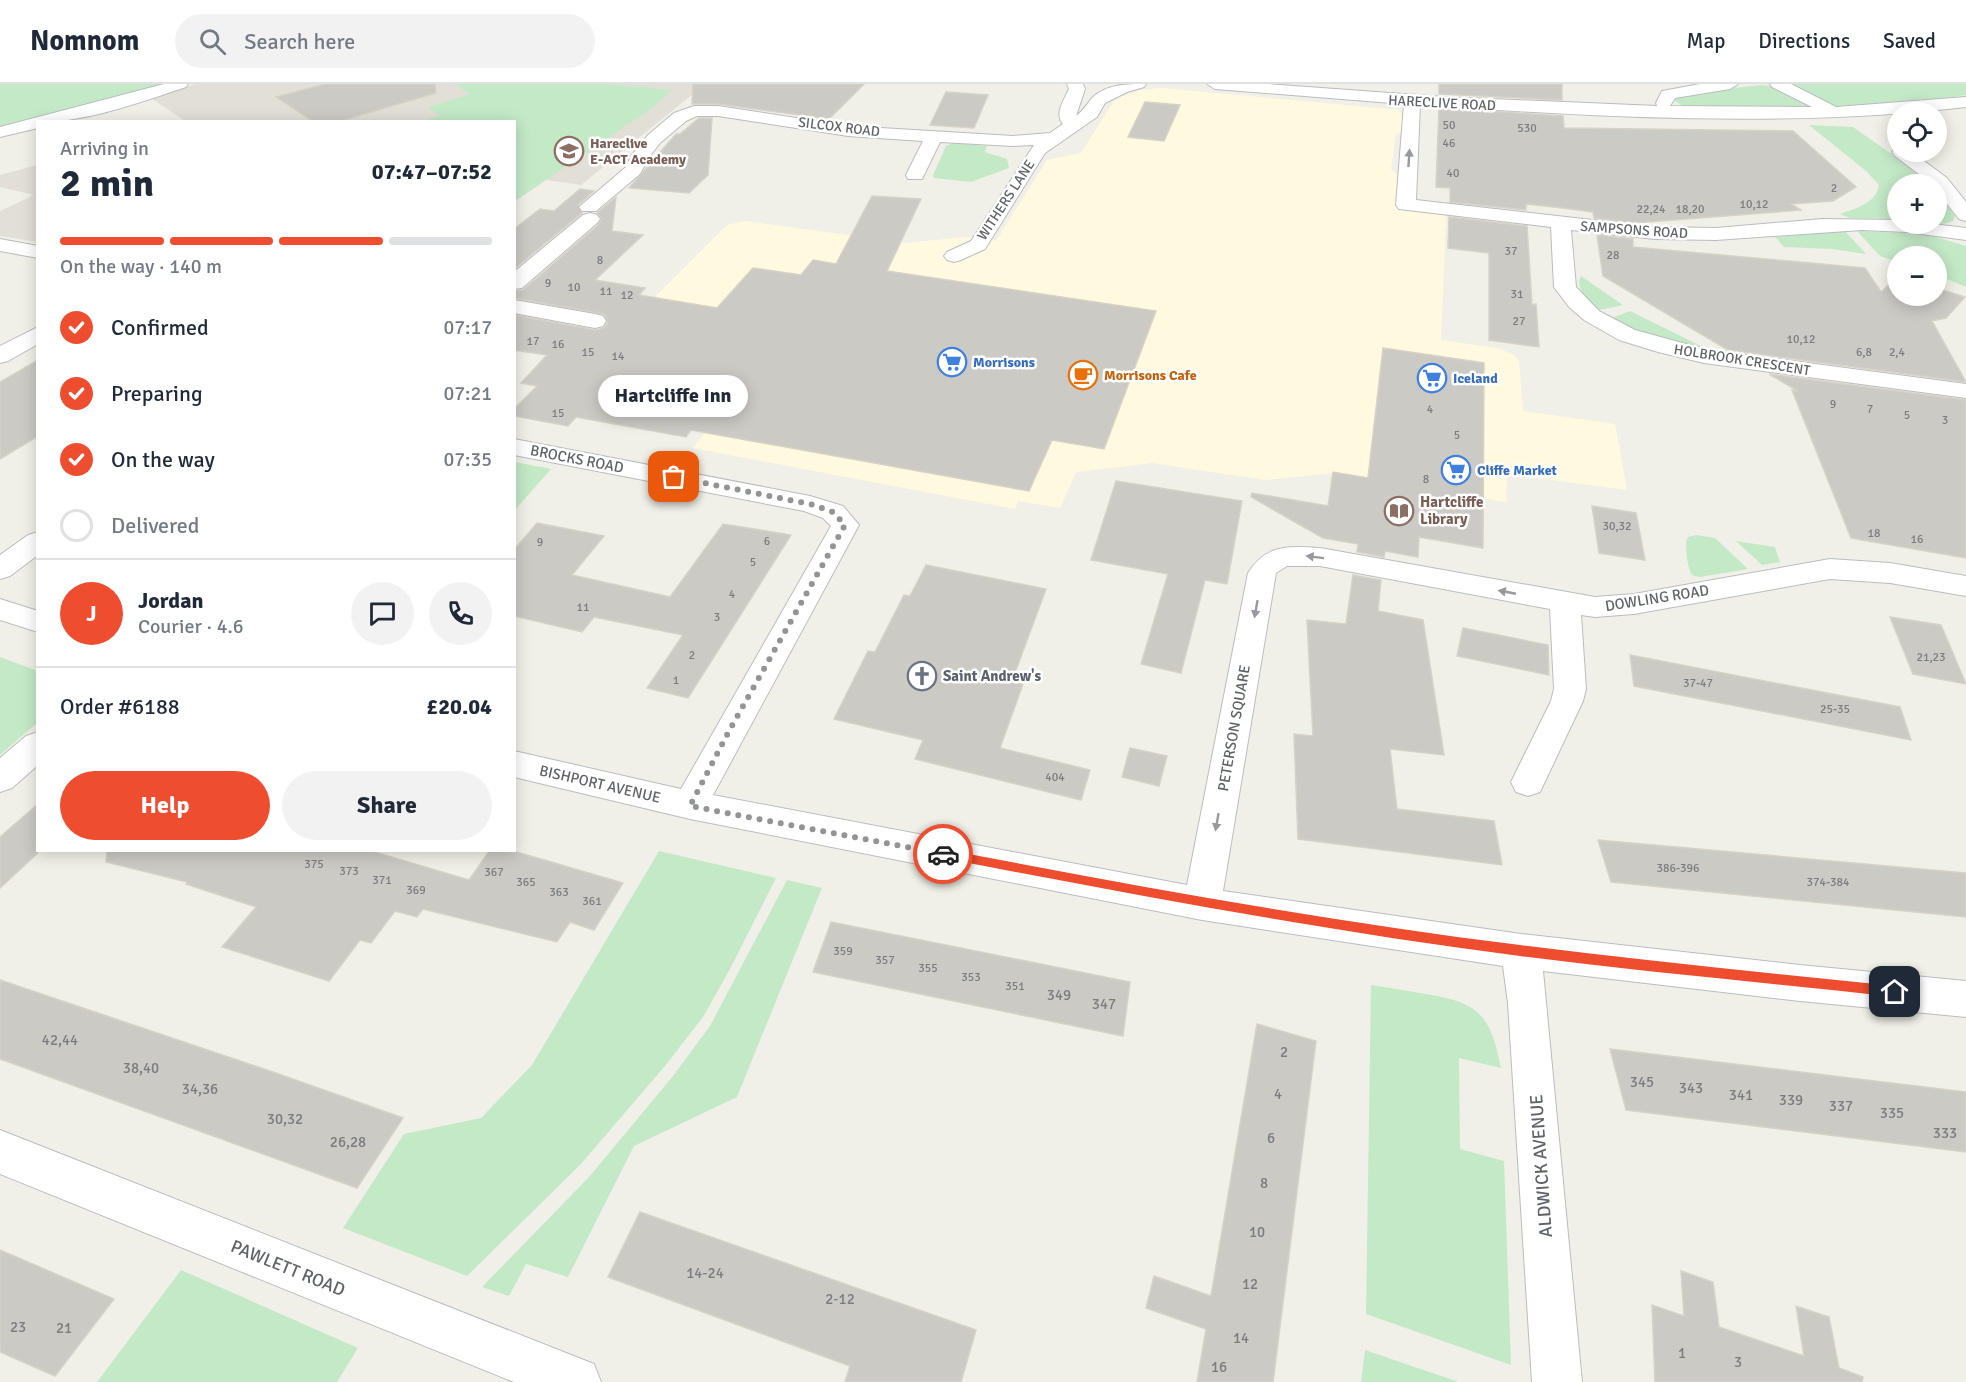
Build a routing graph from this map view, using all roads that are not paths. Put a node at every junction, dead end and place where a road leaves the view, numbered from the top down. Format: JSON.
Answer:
{"nodes":[{"id":1,"x":180,"y":84,"type":"edge"},
{"id":2,"x":1075,"y":84,"type":"edge"},
{"id":3,"x":1095,"y":84,"type":"edge"},
{"id":4,"x":1138,"y":84,"type":"edge"},
{"id":5,"x":1215,"y":84,"type":"edge"},
{"id":6,"x":1730,"y":84,"type":"edge"},
{"id":7,"x":1778,"y":84,"type":"edge"},
{"id":8,"x":1412,"y":102,"type":"junction"},
{"id":9,"x":1966,"y":102,"type":"edge"},
{"id":10,"x":1671,"y":111,"type":"junction"},
{"id":11,"x":1842,"y":113,"type":"junction"},
{"id":12,"x":745,"y":115,"type":"junction"},
{"id":13,"x":51,"y":120,"type":"edge"},
{"id":14,"x":36,"y":123,"type":"edge"},
{"id":15,"x":1864,"y":125,"type":"dead end"},
{"id":16,"x":1062,"y":129,"type":"junction"},
{"id":17,"x":732,"y":130,"type":"dead end"},
{"id":18,"x":0,"y":132,"type":"edge"},
{"id":19,"x":934,"y":136,"type":"junction"},
{"id":20,"x":1916,"y":162,"type":"edge"},
{"id":21,"x":915,"y":175,"type":"dead end"},
{"id":22,"x":1962,"y":204,"type":"edge"},
{"id":23,"x":1561,"y":224,"type":"junction"},
{"id":24,"x":1966,"y":234,"type":"edge"},
{"id":25,"x":0,"y":245,"type":"edge"},
{"id":26,"x":36,"y":252,"type":"edge"},
{"id":27,"x":954,"y":256,"type":"dead end"},
{"id":28,"x":516,"y":262,"type":"edge"},
{"id":29,"x":536,"y":265,"type":"junction"},
{"id":30,"x":516,"y":281,"type":"edge"},
{"id":31,"x":516,"y":306,"type":"edge"},
{"id":32,"x":595,"y":321,"type":"dead end"},
{"id":33,"x":36,"y":335,"type":"edge"},
{"id":34,"x":0,"y":356,"type":"edge"},
{"id":35,"x":1966,"y":391,"type":"edge"},
{"id":36,"x":516,"y":447,"type":"edge"},
{"id":37,"x":36,"y":542,"type":"edge"},
{"id":38,"x":1277,"y":558,"type":"joint"},
{"id":39,"x":0,"y":569,"type":"edge"},
{"id":40,"x":1966,"y":586,"type":"edge"},
{"id":41,"x":1565,"y":603,"type":"junction"},
{"id":42,"x":0,"y":609,"type":"edge"},
{"id":43,"x":36,"y":621,"type":"edge"},
{"id":44,"x":36,"y":748,"type":"edge"},
{"id":45,"x":516,"y":764,"type":"edge"},
{"id":46,"x":0,"y":778,"type":"edge"},
{"id":47,"x":1528,"y":782,"type":"dead end"},
{"id":48,"x":690,"y":806,"type":"junction"},
{"id":49,"x":1202,"y":904,"type":"junction"},
{"id":50,"x":1521,"y":951,"type":"junction"},
{"id":51,"x":1966,"y":999,"type":"edge"},
{"id":52,"x":0,"y":1152,"type":"edge"},
{"id":53,"x":576,"y":1382,"type":"edge"},
{"id":54,"x":1557,"y":1382,"type":"edge"}],
"edges":[{"from":1,"to":13,"type":"street"},
{"from":2,"to":16,"type":"street"},
{"from":3,"to":16,"type":"street"},
{"from":4,"to":16,"type":"street"},
{"from":5,"to":8,"type":"street","name":"HARECLIVE ROAD"},
{"from":6,"to":10,"type":"street"},
{"from":7,"to":11,"type":"street","name":"HARECLIVE ROAD"},
{"from":8,"to":10,"type":"street","name":"HARECLIVE ROAD"},
{"from":23,"to":8,"type":"street","name":"SAMPSONS ROAD","one_way":true},
{"from":9,"to":11,"type":"street","name":"HARECLIVE ROAD"},
{"from":10,"to":11,"type":"street","name":"HARECLIVE ROAD"},
{"from":11,"to":15,"type":"street"},
{"from":12,"to":17,"type":"street"},
{"from":12,"to":19,"type":"street","name":"SILCOX ROAD"},
{"from":12,"to":29,"type":"street","name":"SILCOX ROAD"},
{"from":14,"to":18,"type":"street"},
{"from":16,"to":19,"type":"street","name":"SILCOX ROAD"},
{"from":16,"to":27,"type":"street","name":"WITHERS LANE"},
{"from":19,"to":21,"type":"street"},
{"from":20,"to":22,"type":"street"},
{"from":23,"to":24,"type":"street","name":"SAMPSONS ROAD"},
{"from":23,"to":35,"type":"street","name":"HOLBROOK CRESCENT"},
{"from":25,"to":26,"type":"street"},
{"from":28,"to":29,"type":"street"},
{"from":29,"to":30,"type":"street","name":"SILCOX ROAD"},
{"from":31,"to":32,"type":"street"},
{"from":33,"to":34,"type":"street"},
{"from":36,"to":48,"type":"street","name":"BROCKS ROAD"},
{"from":37,"to":39,"type":"street"},
{"from":41,"to":38,"type":"street","name":"DOWLING ROAD","one_way":true},
{"from":38,"to":49,"type":"street","name":"PETERSON SQUARE","one_way":true},
{"from":40,"to":41,"type":"street","name":"DOWLING ROAD"},
{"from":41,"to":47,"type":"street"},
{"from":42,"to":43,"type":"street"},
{"from":44,"to":46,"type":"street"},
{"from":45,"to":48,"type":"street","name":"BISHPORT AVENUE"},
{"from":48,"to":49,"type":"street","name":"BISHPORT AVENUE"},
{"from":49,"to":50,"type":"street","name":"BISHPORT AVENUE"},
{"from":50,"to":51,"type":"street","name":"BISHPORT AVENUE"},
{"from":50,"to":54,"type":"street","name":"ALDWICK AVENUE"},
{"from":52,"to":53,"type":"street","name":"PAWLETT ROAD"}]}
